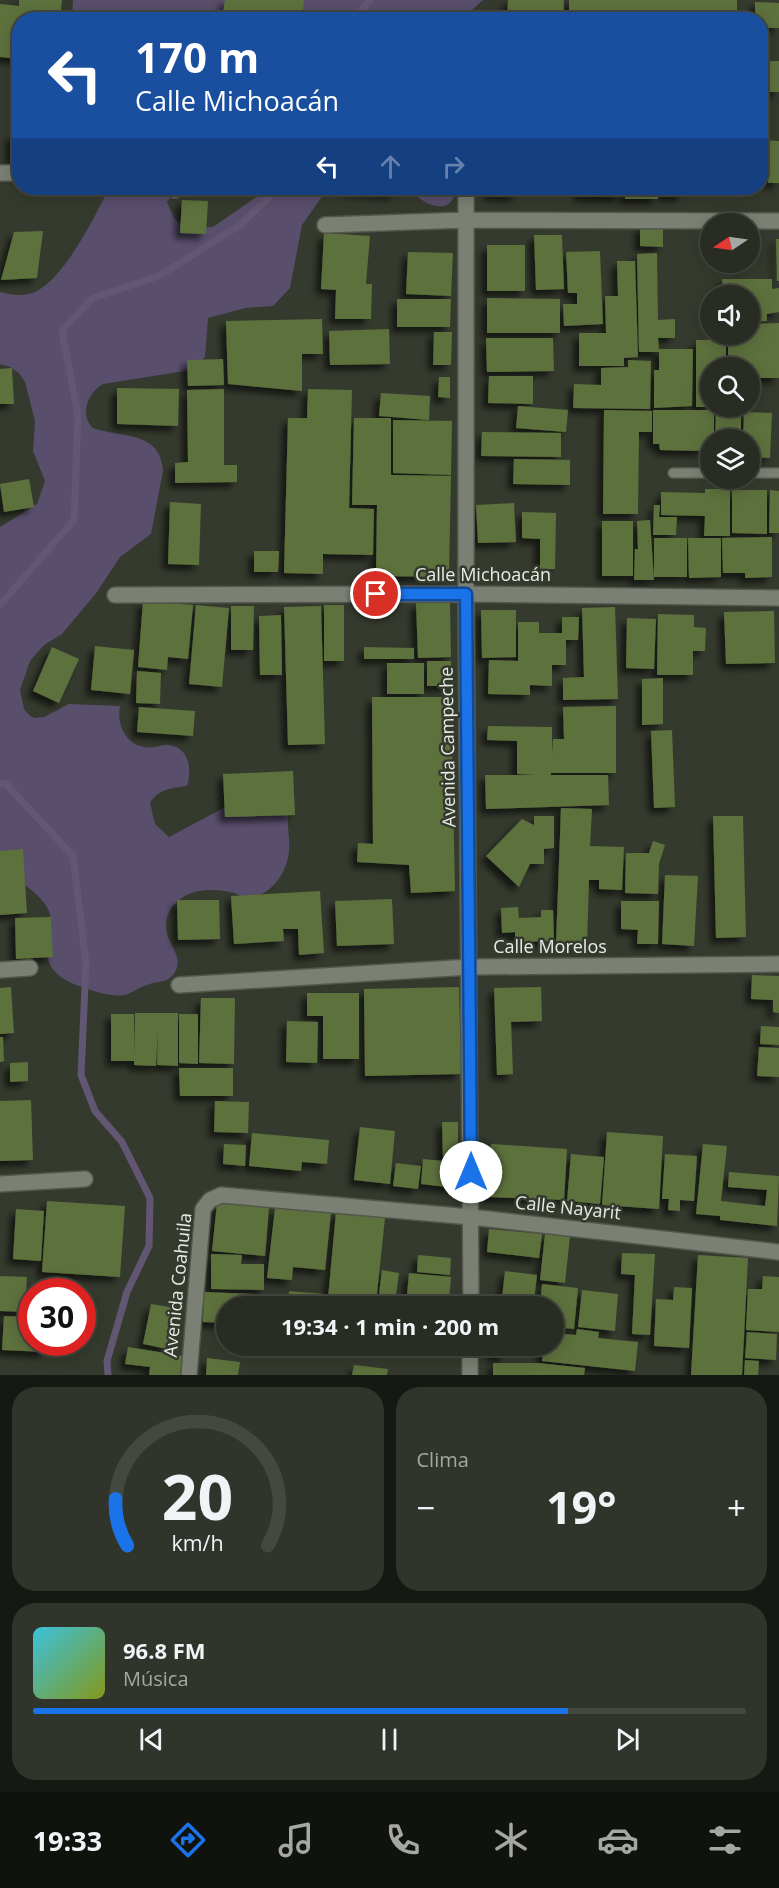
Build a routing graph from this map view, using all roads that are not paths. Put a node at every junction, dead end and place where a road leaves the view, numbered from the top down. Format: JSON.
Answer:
{"nodes":[{"id":1,"x":466,"y":195,"type":"edge"},
{"id":2,"x":466,"y":219,"type":"junction"},
{"id":3,"x":779,"y":221,"type":"edge"},
{"id":4,"x":325,"y":225,"type":"dead end"},
{"id":5,"x":673,"y":473,"type":"dead end"},
{"id":6,"x":700,"y":473,"type":"edge"},
{"id":7,"x":760,"y":473,"type":"edge"},
{"id":8,"x":779,"y":473,"type":"edge"},
{"id":9,"x":466,"y":594,"type":"junction"},
{"id":10,"x":115,"y":595,"type":"dead end"},
{"id":11,"x":779,"y":598,"type":"edge"},
{"id":12,"x":779,"y":964,"type":"edge"},
{"id":13,"x":470,"y":967,"type":"junction"},
{"id":14,"x":30,"y":968,"type":"dead end"},
{"id":15,"x":0,"y":970,"type":"edge"},
{"id":16,"x":178,"y":985,"type":"dead end"},
{"id":17,"x":85,"y":1179,"type":"dead end"},
{"id":18,"x":0,"y":1184,"type":"edge"},
{"id":19,"x":210,"y":1200,"type":"joint"},
{"id":20,"x":471,"y":1217,"type":"junction"},
{"id":21,"x":779,"y":1252,"type":"edge"},
{"id":22,"x":471,"y":1296,"type":"edge"},
{"id":23,"x":470,"y":1356,"type":"edge"},
{"id":24,"x":189,"y":1375,"type":"edge"},
{"id":25,"x":470,"y":1375,"type":"edge"}],
"edges":[{"from":1,"to":2,"type":"street","name":"Avenida Campeche"},
{"from":2,"to":3,"type":"street"},
{"from":2,"to":4,"type":"street"},
{"from":2,"to":9,"type":"street","name":"Avenida Campeche"},
{"from":5,"to":6,"type":"lane"},
{"from":7,"to":8,"type":"lane"},
{"from":9,"to":10,"type":"street","name":"Calle Michoacán"},
{"from":9,"to":11,"type":"street","name":"Calle Michoacán"},
{"from":9,"to":13,"type":"street","name":"Avenida Campeche"},
{"from":12,"to":13,"type":"street","name":"Calle Morelos"},
{"from":13,"to":16,"type":"street","name":"Calle Morelos"},
{"from":13,"to":20,"type":"street","name":"Avenida Campeche"},
{"from":14,"to":15,"type":"street"},
{"from":17,"to":18,"type":"street"},
{"from":19,"to":20,"type":"street","name":"Calle Nayarit"},
{"from":19,"to":24,"type":"street","name":"Avenida Coahuila"},
{"from":20,"to":21,"type":"street","name":"Calle Nayarit"},
{"from":20,"to":22,"type":"street","name":"Avenida Campeche"},
{"from":23,"to":25,"type":"street"}]}
